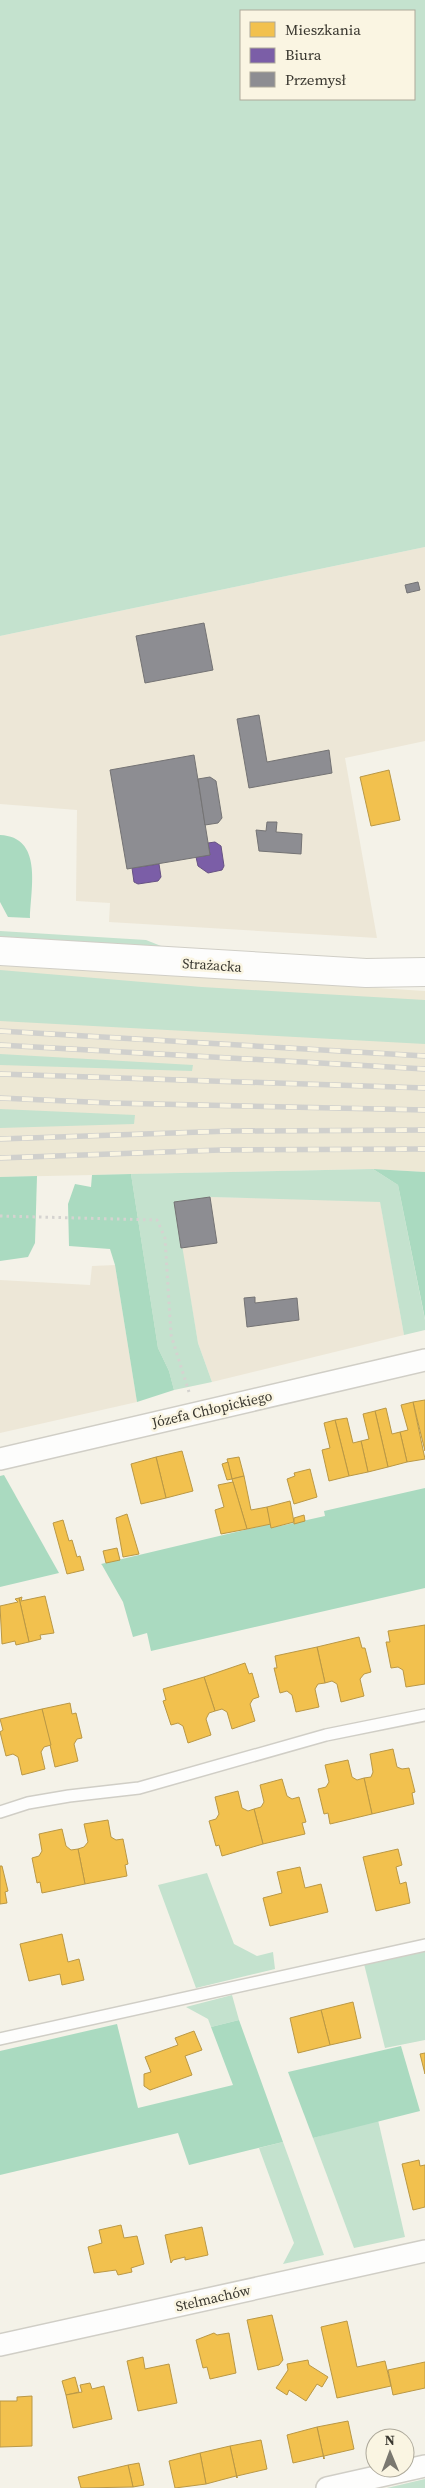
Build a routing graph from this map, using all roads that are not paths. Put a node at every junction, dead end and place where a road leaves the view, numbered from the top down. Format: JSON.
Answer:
{"nodes":[{"id":1,"x":0,"y":951,"type":"edge"},
{"id":2,"x":425,"y":972,"type":"edge"},
{"id":3,"x":425,"y":1360,"type":"edge"},
{"id":4,"x":0,"y":1459,"type":"edge"},
{"id":5,"x":425,"y":1715,"type":"edge"},
{"id":6,"x":0,"y":1812,"type":"edge"},
{"id":7,"x":425,"y":1945,"type":"edge"},
{"id":8,"x":0,"y":2039,"type":"edge"},
{"id":9,"x":425,"y":2251,"type":"edge"},
{"id":10,"x":0,"y":2345,"type":"edge"},
{"id":11,"x":425,"y":2466,"type":"edge"},
{"id":12,"x":327,"y":2488,"type":"edge"}],
"edges":[{"from":1,"to":2,"type":"main road","name":"Strażacka"},
{"from":3,"to":4,"type":"street","name":"Józefa Chłopickiego"},
{"from":5,"to":6,"type":"lane"},
{"from":7,"to":8,"type":"lane"},
{"from":9,"to":10,"type":"street","name":"Stelmachów"},
{"from":11,"to":12,"type":"street"}]}
